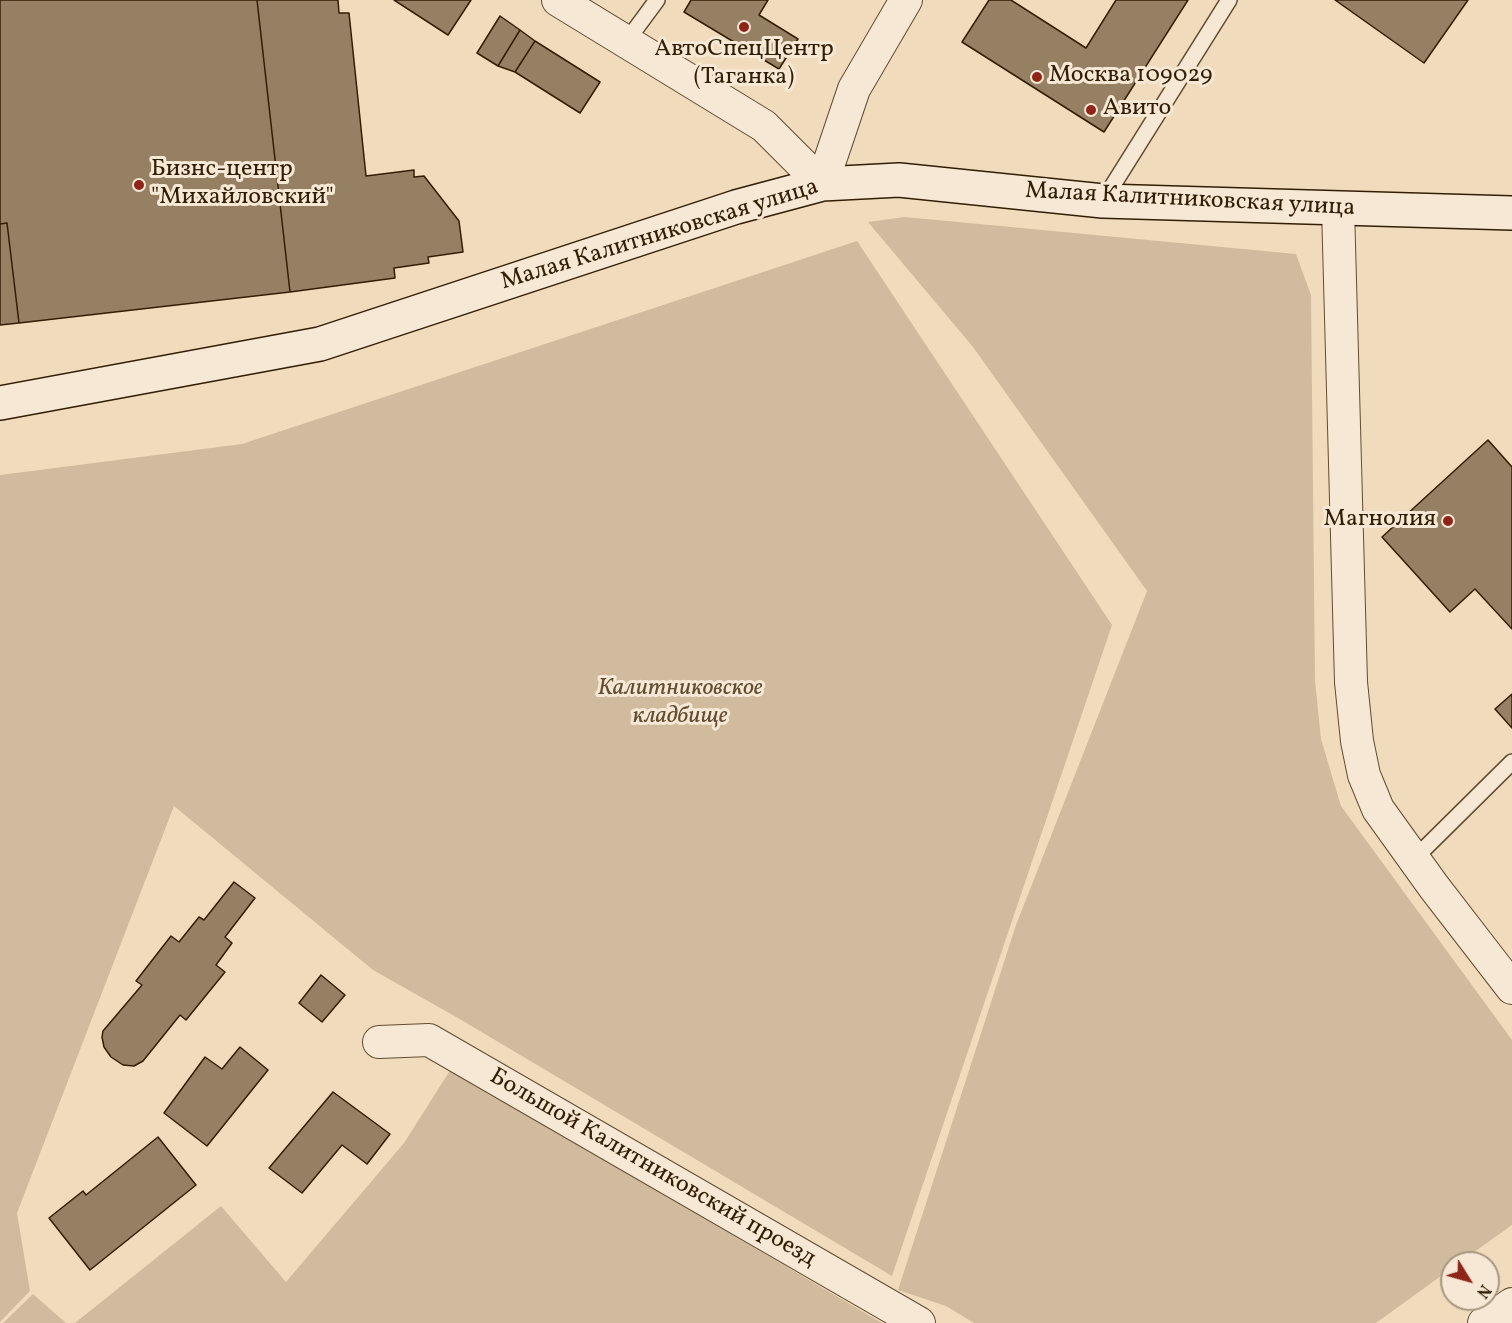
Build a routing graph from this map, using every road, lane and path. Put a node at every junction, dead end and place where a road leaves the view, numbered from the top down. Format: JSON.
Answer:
{"nodes":[{"id":1,"x":558,"y":0,"type":"edge"},
{"id":2,"x":657,"y":0,"type":"edge"},
{"id":3,"x":906,"y":0,"type":"edge"},
{"id":4,"x":1229,"y":0,"type":"edge"},
{"id":5,"x":627,"y":42,"type":"junction"},
{"id":6,"x":822,"y":184,"type":"junction"},
{"id":7,"x":1103,"y":201,"type":"junction"},
{"id":8,"x":1338,"y":208,"type":"junction"},
{"id":9,"x":1509,"y":216,"type":"edge"},
{"id":10,"x":0,"y":403,"type":"edge"},
{"id":11,"x":1512,"y":762,"type":"edge"},
{"id":12,"x":1414,"y":859,"type":"junction"},
{"id":13,"x":1512,"y":988,"type":"edge"},
{"id":14,"x":379,"y":1042,"type":"dead end"},
{"id":15,"x":1512,"y":1304,"type":"edge"},
{"id":16,"x":919,"y":1323,"type":"edge"},
{"id":17,"x":1484,"y":1323,"type":"edge"}],
"edges":[{"from":1,"to":5,"type":"street"},
{"from":2,"to":5,"type":"lane"},
{"from":3,"to":6,"type":"street"},
{"from":4,"to":7,"type":"lane"},
{"from":5,"to":6,"type":"street"},
{"from":6,"to":7,"type":"street","name":"Малая Калитниковская улица"},
{"from":6,"to":10,"type":"street","name":"Малая Калитниковская улица"},
{"from":7,"to":8,"type":"street","name":"Малая Калитниковская улица"},
{"from":8,"to":9,"type":"street","name":"Малая Калитниковская улица"},
{"from":8,"to":12,"type":"street"},
{"from":11,"to":12,"type":"lane"},
{"from":12,"to":13,"type":"street"},
{"from":14,"to":16,"type":"street","name":"Большой Калитниковский проезд"},
{"from":15,"to":17,"type":"street"}]}
